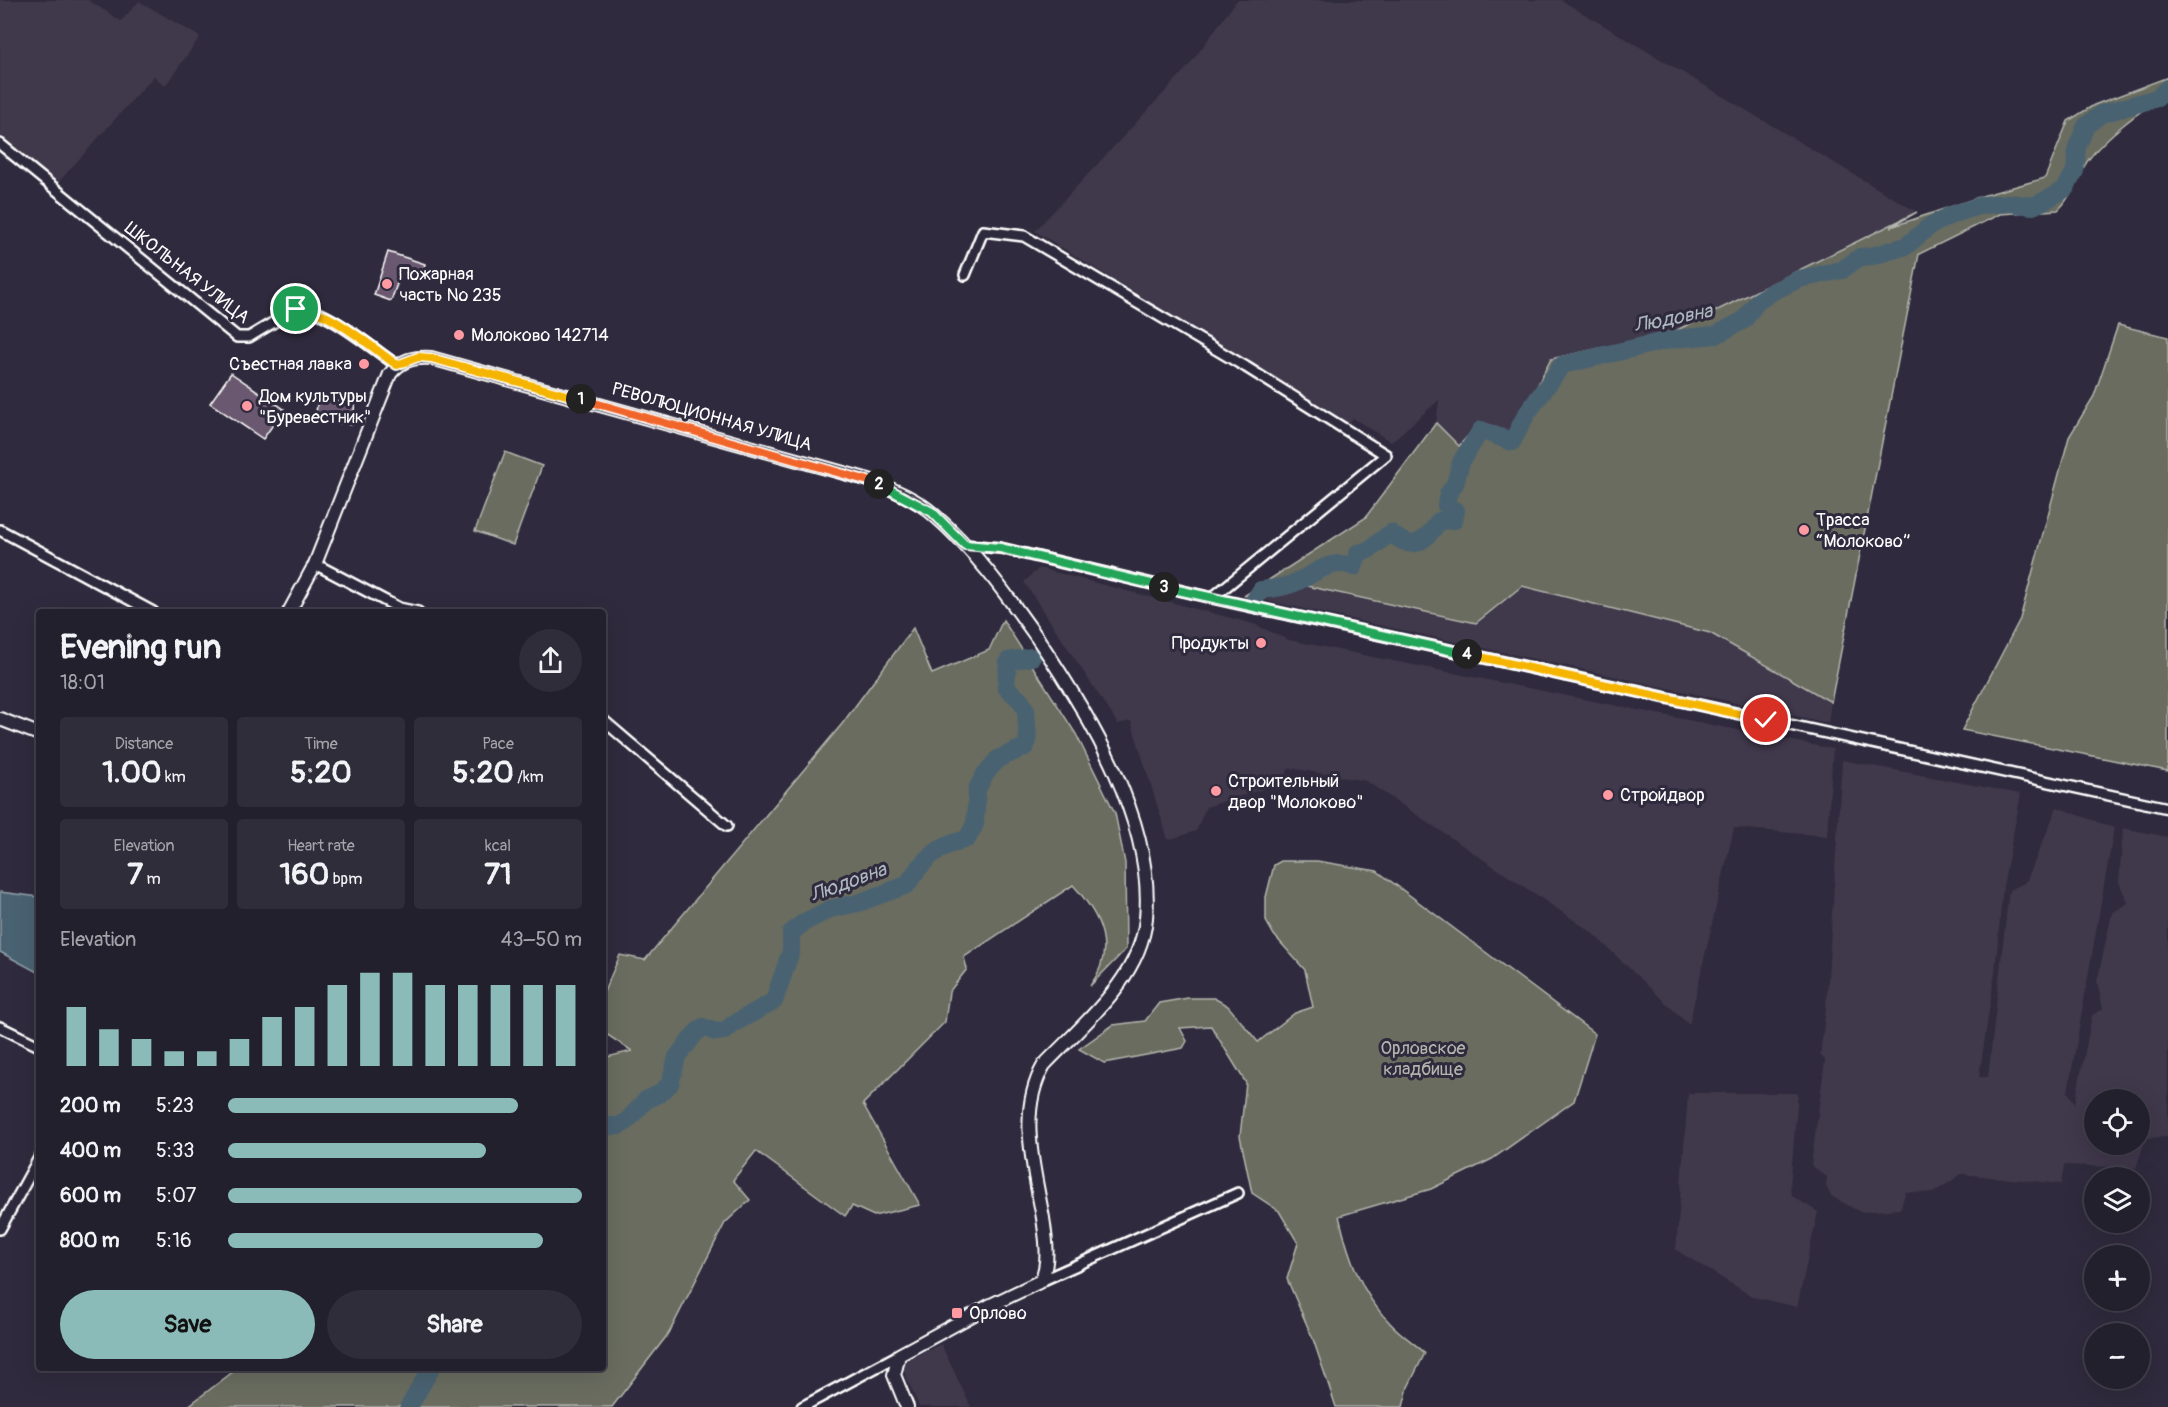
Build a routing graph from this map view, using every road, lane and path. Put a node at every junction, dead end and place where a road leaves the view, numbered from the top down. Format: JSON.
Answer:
{"nodes":[{"id":1,"x":0,"y":144,"type":"edge"},
{"id":2,"x":965,"y":275,"type":"dead end"},
{"id":3,"x":397,"y":365,"type":"junction"},
{"id":4,"x":0,"y":530,"type":"edge"},
{"id":5,"x":965,"y":545,"type":"junction"},
{"id":6,"x":315,"y":564,"type":"junction"},
{"id":7,"x":1212,"y":598,"type":"junction"},
{"id":8,"x":147,"y":609,"type":"edge"},
{"id":9,"x":291,"y":609,"type":"edge"},
{"id":10,"x":404,"y":609,"type":"edge"},
{"id":11,"x":0,"y":720,"type":"edge"},
{"id":12,"x":606,"y":723,"type":"edge"},
{"id":13,"x":36,"y":733,"type":"edge"},
{"id":14,"x":2168,"y":808,"type":"edge"},
{"id":15,"x":727,"y":826,"type":"dead end"},
{"id":16,"x":0,"y":1028,"type":"edge"},
{"id":17,"x":36,"y":1045,"type":"edge"},
{"id":18,"x":36,"y":1163,"type":"edge"},
{"id":19,"x":1238,"y":1193,"type":"dead end"},
{"id":20,"x":0,"y":1229,"type":"edge"},
{"id":21,"x":1041,"y":1281,"type":"junction"},
{"id":22,"x":899,"y":1355,"type":"junction"},
{"id":23,"x":802,"y":1407,"type":"edge"},
{"id":24,"x":907,"y":1407,"type":"edge"}],
"edges":[{"from":1,"to":3,"type":"street","name":"ШКОЛЬНАЯ УЛИЦА"},
{"from":2,"to":7,"type":"street"},
{"from":3,"to":5,"type":"main road","name":"РЕВОЛЮЦИОННАЯ УЛИЦА"},
{"from":3,"to":6,"type":"main road"},
{"from":4,"to":8,"type":"street"},
{"from":5,"to":7,"type":"street"},
{"from":5,"to":21,"type":"main road","name":"РЕВОЛЮЦИОННАЯ УЛИЦА"},
{"from":6,"to":9,"type":"main road"},
{"from":6,"to":10,"type":"street"},
{"from":7,"to":14,"type":"street"},
{"from":11,"to":13,"type":"main road"},
{"from":12,"to":15,"type":"street"},
{"from":16,"to":17,"type":"street"},
{"from":18,"to":20,"type":"street"},
{"from":19,"to":21,"type":"street"},
{"from":21,"to":22,"type":"main road"},
{"from":22,"to":23,"type":"street"},
{"from":22,"to":24,"type":"main road"}]}
